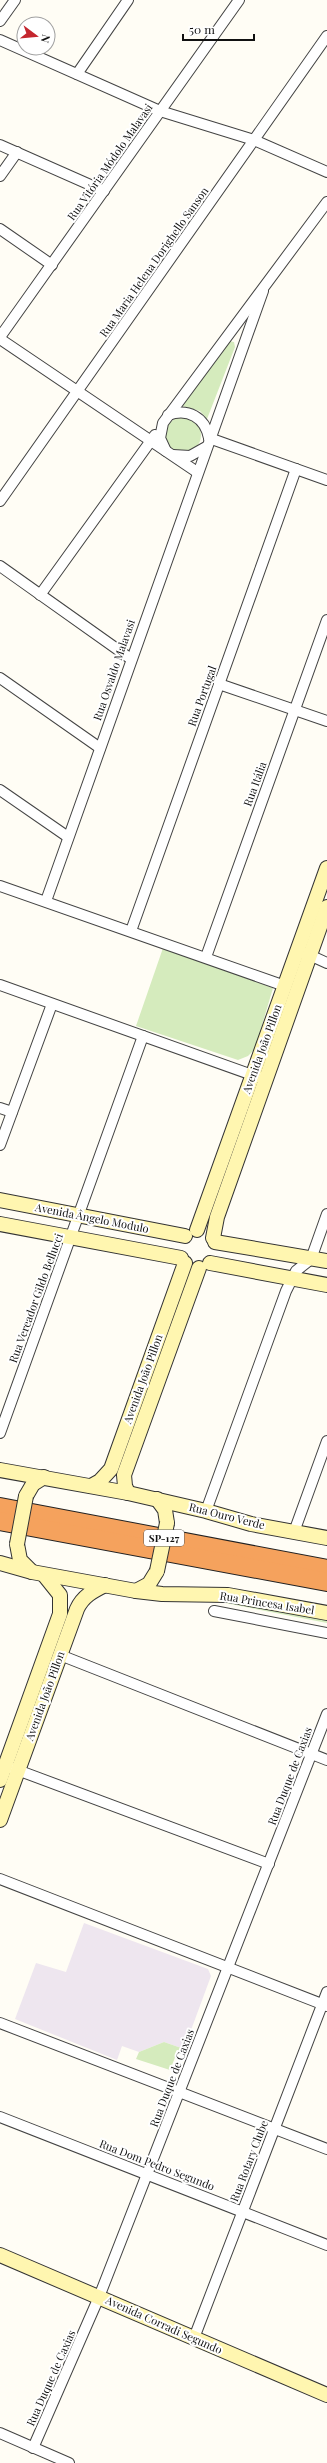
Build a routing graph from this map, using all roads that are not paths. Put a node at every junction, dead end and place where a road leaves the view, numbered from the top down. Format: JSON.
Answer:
{"nodes":[{"id":1,"x":14,"y":0,"type":"edge"},
{"id":2,"x":128,"y":0,"type":"edge"},
{"id":3,"x":239,"y":0,"type":"edge"},
{"id":4,"x":0,"y":21,"type":"edge"},
{"id":5,"x":327,"y":36,"type":"edge"},
{"id":6,"x":0,"y":40,"type":"edge"},
{"id":7,"x":77,"y":74,"type":"junction"},
{"id":8,"x":160,"y":111,"type":"junction"},
{"id":9,"x":254,"y":140,"type":"junction"},
{"id":10,"x":0,"y":145,"type":"edge"},
{"id":11,"x":17,"y":152,"type":"junction"},
{"id":12,"x":327,"y":172,"type":"edge"},
{"id":13,"x":0,"y":176,"type":"edge"},
{"id":14,"x":104,"y":191,"type":"junction"},
{"id":15,"x":327,"y":202,"type":"edge"},
{"id":16,"x":0,"y":229,"type":"edge"},
{"id":17,"x":52,"y":265,"type":"junction"},
{"id":18,"x":263,"y":291,"type":"junction"},
{"id":19,"x":0,"y":338,"type":"edge"},
{"id":20,"x":78,"y":391,"type":"junction"},
{"id":21,"x":166,"y":419,"type":"junction"},
{"id":22,"x":151,"y":440,"type":"junction"},
{"id":23,"x":208,"y":442,"type":"junction"},
{"id":24,"x":170,"y":453,"type":"junction"},
{"id":25,"x":296,"y":469,"type":"junction"},
{"id":26,"x":197,"y":472,"type":"junction"},
{"id":27,"x":327,"y":480,"type":"edge"},
{"id":28,"x":0,"y":501,"type":"edge"},
{"id":29,"x":0,"y":566,"type":"edge"},
{"id":30,"x":40,"y":595,"type":"junction"},
{"id":31,"x":327,"y":620,"type":"edge"},
{"id":32,"x":131,"y":659,"type":"junction"},
{"id":33,"x":0,"y":678,"type":"edge"},
{"id":34,"x":219,"y":684,"type":"junction"},
{"id":35,"x":295,"y":710,"type":"junction"},
{"id":36,"x":327,"y":721,"type":"edge"},
{"id":37,"x":100,"y":748,"type":"junction"},
{"id":38,"x":0,"y":790,"type":"edge"},
{"id":39,"x":68,"y":837,"type":"junction"},
{"id":40,"x":327,"y":868,"type":"edge"},
{"id":41,"x":0,"y":886,"type":"edge"},
{"id":42,"x":46,"y":902,"type":"junction"},
{"id":43,"x":327,"y":908,"type":"edge"},
{"id":44,"x":130,"y":931,"type":"junction"},
{"id":45,"x":304,"y":952,"type":"junction"},
{"id":46,"x":206,"y":957,"type":"junction"},
{"id":47,"x":327,"y":963,"type":"edge"},
{"id":48,"x":0,"y":985,"type":"edge"},
{"id":49,"x":285,"y":986,"type":"junction"},
{"id":50,"x":52,"y":1004,"type":"junction"},
{"id":51,"x":143,"y":1036,"type":"junction"},
{"id":52,"x":259,"y":1077,"type":"junction"},
{"id":53,"x":0,"y":1108,"type":"edge"},
{"id":54,"x":12,"y":1112,"type":"junction"},
{"id":55,"x":0,"y":1145,"type":"edge"},
{"id":56,"x":0,"y":1200,"type":"edge"},
{"id":57,"x":327,"y":1214,"type":"edge"},
{"id":58,"x":79,"y":1215,"type":"junction"},
{"id":59,"x":0,"y":1224,"type":"edge"},
{"id":60,"x":191,"y":1233,"type":"junction"},
{"id":61,"x":71,"y":1238,"type":"junction"},
{"id":62,"x":214,"y":1240,"type":"junction"},
{"id":63,"x":311,"y":1259,"type":"junction"},
{"id":64,"x":183,"y":1260,"type":"junction"},
{"id":65,"x":327,"y":1261,"type":"edge"},
{"id":66,"x":204,"y":1266,"type":"junction"},
{"id":67,"x":292,"y":1278,"type":"junction"},
{"id":68,"x":327,"y":1285,"type":"edge"},
{"id":69,"x":0,"y":1433,"type":"edge"},
{"id":70,"x":327,"y":1441,"type":"edge"},
{"id":71,"x":0,"y":1470,"type":"edge"},
{"id":72,"x":44,"y":1477,"type":"junction"},
{"id":73,"x":91,"y":1486,"type":"junction"},
{"id":74,"x":128,"y":1493,"type":"junction"},
{"id":75,"x":157,"y":1499,"type":"junction"},
{"id":76,"x":0,"y":1507,"type":"edge"},
{"id":77,"x":206,"y":1511,"type":"junction"},
{"id":78,"x":0,"y":1521,"type":"edge"},
{"id":79,"x":294,"y":1532,"type":"junction"},
{"id":80,"x":327,"y":1538,"type":"edge"},
{"id":81,"x":0,"y":1563,"type":"edge"},
{"id":82,"x":327,"y":1569,"type":"edge"},
{"id":83,"x":38,"y":1573,"type":"junction"},
{"id":84,"x":327,"y":1582,"type":"edge"},
{"id":85,"x":105,"y":1585,"type":"junction"},
{"id":86,"x":136,"y":1591,"type":"junction"},
{"id":87,"x":214,"y":1611,"type":"dead end"},
{"id":88,"x":327,"y":1613,"type":"edge"},
{"id":89,"x":327,"y":1633,"type":"edge"},
{"id":90,"x":60,"y":1655,"type":"junction"},
{"id":91,"x":327,"y":1714,"type":"edge"},
{"id":92,"x":311,"y":1754,"type":"junction"},
{"id":93,"x":327,"y":1760,"type":"edge"},
{"id":94,"x":8,"y":1766,"type":"edge"},
{"id":95,"x":0,"y":1780,"type":"edge"},
{"id":96,"x":0,"y":1820,"type":"edge"},
{"id":97,"x":269,"y":1864,"type":"junction"},
{"id":98,"x":0,"y":1879,"type":"edge"},
{"id":99,"x":228,"y":1967,"type":"junction"},
{"id":100,"x":327,"y":1992,"type":"edge"},
{"id":101,"x":325,"y":2005,"type":"edge"},
{"id":102,"x":0,"y":2023,"type":"edge"},
{"id":103,"x":180,"y":2091,"type":"junction"},
{"id":104,"x":0,"y":2117,"type":"edge"},
{"id":105,"x":274,"y":2129,"type":"junction"},
{"id":106,"x":327,"y":2149,"type":"edge"},
{"id":107,"x":147,"y":2174,"type":"junction"},
{"id":108,"x":242,"y":2212,"type":"junction"},
{"id":109,"x":327,"y":2245,"type":"edge"},
{"id":110,"x":0,"y":2255,"type":"edge"},
{"id":111,"x":99,"y":2297,"type":"junction"},
{"id":112,"x":194,"y":2338,"type":"junction"},
{"id":113,"x":327,"y":2396,"type":"edge"},
{"id":114,"x":0,"y":2433,"type":"edge"},
{"id":115,"x":33,"y":2448,"type":"junction"},
{"id":116,"x":69,"y":2463,"type":"edge"}],
"edges":[{"from":1,"to":4,"type":"street"},
{"from":2,"to":7,"type":"street"},
{"from":3,"to":8,"type":"street","name":"Rua Vitória Módolo Malavasi"},
{"from":5,"to":9,"type":"street","name":"Rua Maria Helena Dorighello Sanson"},
{"from":6,"to":7,"type":"street"},
{"from":7,"to":8,"type":"street"},
{"from":8,"to":9,"type":"street"},
{"from":8,"to":14,"type":"street","name":"Rua Vitória Módolo Malavasi"},
{"from":9,"to":12,"type":"street"},
{"from":9,"to":20,"type":"street","name":"Rua Maria Helena Dorighello Sanson"},
{"from":10,"to":11,"type":"street"},
{"from":11,"to":13,"type":"street"},
{"from":11,"to":14,"type":"street"},
{"from":14,"to":17,"type":"street","name":"Rua Vitória Módolo Malavasi"},
{"from":15,"to":18,"type":"street"},
{"from":16,"to":17,"type":"street"},
{"from":17,"to":19,"type":"street","name":"Rua Vitória Módolo Malavasi"},
{"from":18,"to":21,"type":"street"},
{"from":18,"to":23,"type":"street","name":"Rua Osvaldo Malavasi"},
{"from":19,"to":20,"type":"street"},
{"from":20,"to":22,"type":"street"},
{"from":20,"to":28,"type":"street","name":"Rua Maria Helena Dorighello Sanson"},
{"from":21,"to":22,"type":"street"},
{"from":21,"to":23,"type":"street"},
{"from":21,"to":24,"type":"street"},
{"from":22,"to":24,"type":"street"},
{"from":22,"to":30,"type":"street"},
{"from":23,"to":24,"type":"street"},
{"from":23,"to":25,"type":"street"},
{"from":23,"to":26,"type":"street","name":"Rua Osvaldo Malavasi"},
{"from":24,"to":26,"type":"street"},
{"from":25,"to":27,"type":"street"},
{"from":25,"to":34,"type":"street","name":"Rua Portugal"},
{"from":26,"to":32,"type":"street","name":"Rua Osvaldo Malavasi"},
{"from":29,"to":30,"type":"street"},
{"from":30,"to":32,"type":"street"},
{"from":31,"to":35,"type":"street","name":"Rua Itália"},
{"from":32,"to":37,"type":"street","name":"Rua Osvaldo Malavasi"},
{"from":33,"to":37,"type":"street"},
{"from":34,"to":35,"type":"street"},
{"from":34,"to":44,"type":"street","name":"Rua Portugal"},
{"from":35,"to":36,"type":"street"},
{"from":35,"to":46,"type":"street","name":"Rua Itália"},
{"from":37,"to":39,"type":"street","name":"Rua Osvaldo Malavasi"},
{"from":38,"to":39,"type":"street"},
{"from":39,"to":42,"type":"street","name":"Rua Osvaldo Malavasi"},
{"from":40,"to":45,"type":"main road","name":"Avenida João Pillon"},
{"from":41,"to":42,"type":"street"},
{"from":42,"to":44,"type":"street"},
{"from":43,"to":45,"type":"main road","name":"Avenida João Pillon"},
{"from":44,"to":46,"type":"street"},
{"from":45,"to":47,"type":"street"},
{"from":45,"to":49,"type":"main road","name":"Avenida João Pillon"},
{"from":45,"to":52,"type":"main road","name":"Avenida João Pillon"},
{"from":46,"to":49,"type":"street"},
{"from":48,"to":50,"type":"street"},
{"from":49,"to":52,"type":"main road","name":"Avenida João Pillon"},
{"from":50,"to":51,"type":"street"},
{"from":50,"to":54,"type":"street"},
{"from":51,"to":52,"type":"street"},
{"from":51,"to":58,"type":"street","name":"Rua Vereador Gildo Bellucci"},
{"from":52,"to":60,"type":"main road","name":"Avenida João Pillon"},
{"from":52,"to":62,"type":"main road","name":"Avenida João Pillon"},
{"from":53,"to":54,"type":"street"},
{"from":54,"to":55,"type":"street"},
{"from":56,"to":58,"type":"main road","name":"Avenida Ângelo Modulo"},
{"from":57,"to":63,"type":"street"},
{"from":58,"to":60,"type":"main road","name":"Avenida Ângelo Modulo"},
{"from":58,"to":61,"type":"street","name":"Rua Vereador Gildo Bellucci"},
{"from":59,"to":61,"type":"main road","name":"Avenida Ângelo Modulo"},
{"from":60,"to":62,"type":"main road"},
{"from":60,"to":64,"type":"main road"},
{"from":61,"to":64,"type":"main road","name":"Avenida Ângelo Modulo"},
{"from":61,"to":69,"type":"street","name":"Rua Vereador Gildo Bellucci"},
{"from":62,"to":63,"type":"main road"},
{"from":62,"to":66,"type":"main road"},
{"from":63,"to":65,"type":"main road"},
{"from":63,"to":67,"type":"street"},
{"from":64,"to":66,"type":"main road"},
{"from":64,"to":73,"type":"main road","name":"Avenida João Pillon"},
{"from":66,"to":67,"type":"main road"},
{"from":66,"to":74,"type":"main road","name":"Avenida João Pillon"},
{"from":67,"to":68,"type":"main road"},
{"from":67,"to":77,"type":"street"},
{"from":70,"to":79,"type":"street"},
{"from":71,"to":72,"type":"main road"},
{"from":72,"to":73,"type":"main road"},
{"from":72,"to":83,"type":"main road","bridge":true},
{"from":73,"to":74,"type":"main road"},
{"from":74,"to":75,"type":"main road","name":"Rua Ouro Verde"},
{"from":75,"to":77,"type":"main road","name":"Rua Ouro Verde"},
{"from":75,"to":86,"type":"main road","bridge":true},
{"from":76,"to":82,"type":"highway","number":"SP-127"},
{"from":77,"to":79,"type":"main road","name":"Rua Ouro Verde"},
{"from":78,"to":84,"type":"highway","number":"SP-127"},
{"from":79,"to":80,"type":"main road","name":"Rua Ouro Verde"},
{"from":81,"to":83,"type":"main road"},
{"from":83,"to":85,"type":"main road"},
{"from":83,"to":94,"type":"main road","name":"Avenida João Pillon"},
{"from":85,"to":86,"type":"main road"},
{"from":85,"to":90,"type":"main road","name":"Avenida João Pillon"},
{"from":86,"to":88,"type":"main road","name":"Rua Princesa Isabel"},
{"from":87,"to":89,"type":"street","name":"Rua Princesa Isabel"},
{"from":90,"to":92,"type":"street"},
{"from":90,"to":94,"type":"main road","name":"Avenida João Pillon"},
{"from":91,"to":92,"type":"street","name":"Rua Duque de Caxias"},
{"from":92,"to":93,"type":"street"},
{"from":92,"to":97,"type":"street","name":"Rua Duque de Caxias"},
{"from":94,"to":95,"type":"main road","name":"Avenida João Pillon"},
{"from":94,"to":96,"type":"main road","name":"Avenida João Pillon"},
{"from":94,"to":97,"type":"street"},
{"from":97,"to":99,"type":"street","name":"Rua Duque de Caxias"},
{"from":98,"to":99,"type":"street"},
{"from":99,"to":101,"type":"street"},
{"from":99,"to":103,"type":"street","name":"Rua Duque de Caxias"},
{"from":100,"to":101,"type":"street","name":"Rua Rotary Clube"},
{"from":101,"to":105,"type":"street","name":"Rua Rotary Clube"},
{"from":102,"to":103,"type":"street"},
{"from":103,"to":105,"type":"street"},
{"from":103,"to":107,"type":"street","name":"Rua Duque de Caxias"},
{"from":104,"to":107,"type":"street","name":"Rua Dom Pedro Segundo"},
{"from":105,"to":106,"type":"street"},
{"from":105,"to":108,"type":"street","name":"Rua Rotary Clube"},
{"from":107,"to":108,"type":"street","name":"Rua Dom Pedro Segundo"},
{"from":107,"to":111,"type":"street","name":"Rua Duque de Caxias"},
{"from":108,"to":109,"type":"street","name":"Rua Dom Pedro Segundo"},
{"from":108,"to":112,"type":"street","name":"Rua Rotary Clube"},
{"from":110,"to":111,"type":"main road","name":"Avenida Corradi Segundo"},
{"from":111,"to":112,"type":"main road","name":"Avenida Corradi Segundo"},
{"from":111,"to":115,"type":"street","name":"Rua Duque de Caxias"},
{"from":112,"to":113,"type":"main road","name":"Avenida Corradi Segundo"},
{"from":114,"to":115,"type":"street"},
{"from":115,"to":116,"type":"street"}]}
